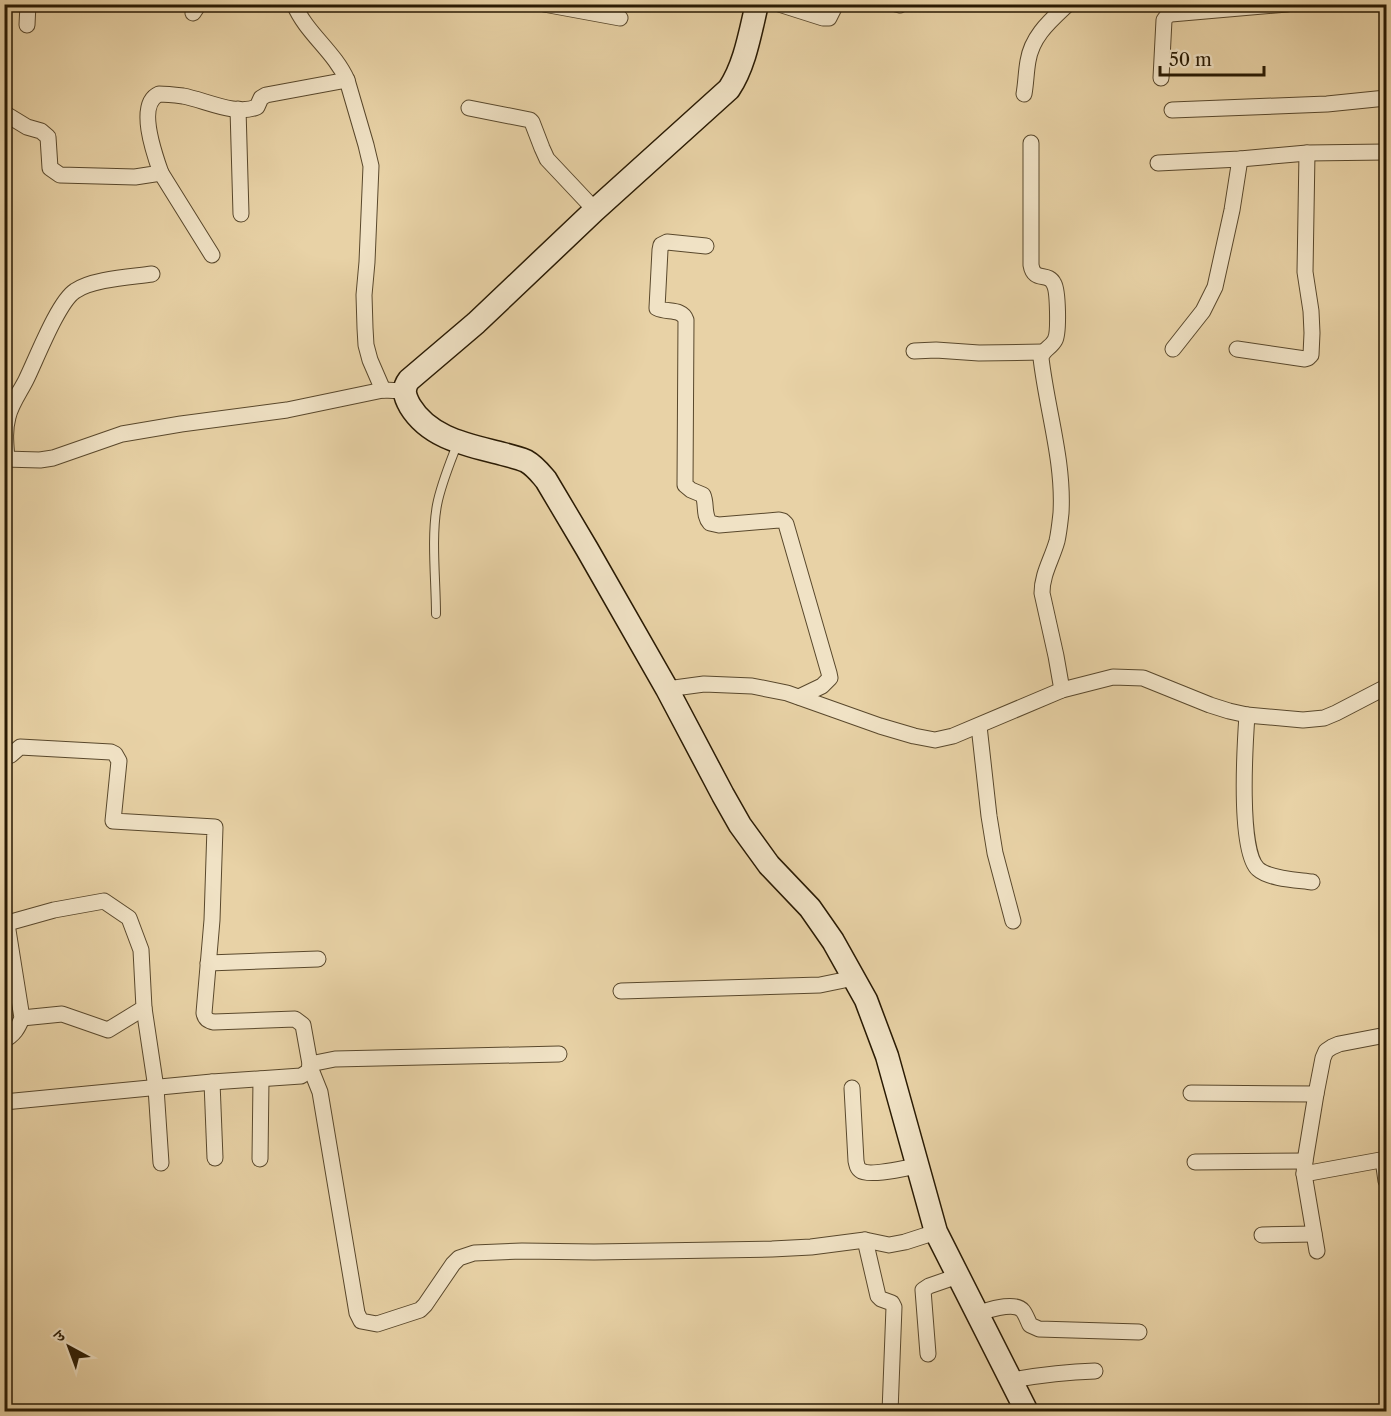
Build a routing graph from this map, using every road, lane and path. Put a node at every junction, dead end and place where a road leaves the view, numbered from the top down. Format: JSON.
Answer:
{"nodes":[{"id":1,"x":28,"y":4,"type":"edge"},
{"id":2,"x":294,"y":4,"type":"edge"},
{"id":3,"x":544,"y":4,"type":"edge"},
{"id":4,"x":757,"y":4,"type":"edge"},
{"id":5,"x":779,"y":4,"type":"edge"},
{"id":6,"x":836,"y":4,"type":"edge"},
{"id":7,"x":1068,"y":4,"type":"edge"},
{"id":8,"x":1287,"y":4,"type":"edge"},
{"id":9,"x":568,"y":7,"type":"edge"},
{"id":10,"x":620,"y":18,"type":"dead end"},
{"id":11,"x":27,"y":24,"type":"dead end"},
{"id":12,"x":1161,"y":78,"type":"dead end"},
{"id":13,"x":347,"y":80,"type":"junction"},
{"id":14,"x":1024,"y":94,"type":"dead end"},
{"id":15,"x":1386,"y":99,"type":"edge"},
{"id":16,"x":469,"y":108,"type":"dead end"},
{"id":17,"x":238,"y":109,"type":"junction"},
{"id":18,"x":1172,"y":110,"type":"dead end"},
{"id":19,"x":4,"y":113,"type":"edge"},
{"id":20,"x":1031,"y":143,"type":"dead end"},
{"id":21,"x":1386,"y":152,"type":"edge"},
{"id":22,"x":1306,"y":153,"type":"junction"},
{"id":23,"x":1240,"y":159,"type":"junction"},
{"id":24,"x":1158,"y":163,"type":"dead end"},
{"id":25,"x":161,"y":173,"type":"junction"},
{"id":26,"x":595,"y":210,"type":"junction"},
{"id":27,"x":241,"y":214,"type":"dead end"},
{"id":28,"x":706,"y":246,"type":"dead end"},
{"id":29,"x":212,"y":255,"type":"dead end"},
{"id":30,"x":152,"y":274,"type":"dead end"},
{"id":31,"x":1173,"y":349,"type":"dead end"},
{"id":32,"x":1237,"y":349,"type":"dead end"},
{"id":33,"x":914,"y":351,"type":"dead end"},
{"id":34,"x":1042,"y":352,"type":"junction"},
{"id":35,"x":394,"y":391,"type":"junction"},
{"id":36,"x":458,"y":442,"type":"junction"},
{"id":37,"x":6,"y":459,"type":"edge"},
{"id":38,"x":436,"y":614,"type":"dead end"},
{"id":39,"x":1386,"y":687,"type":"edge"},
{"id":40,"x":667,"y":689,"type":"junction"},
{"id":41,"x":1062,"y":690,"type":"junction"},
{"id":42,"x":799,"y":697,"type":"junction"},
{"id":43,"x":1247,"y":715,"type":"junction"},
{"id":44,"x":979,"y":726,"type":"junction"},
{"id":45,"x":4,"y":758,"type":"edge"},
{"id":46,"x":1312,"y":882,"type":"dead end"},
{"id":47,"x":1013,"y":921,"type":"dead end"},
{"id":48,"x":6,"y":924,"type":"edge"},
{"id":49,"x":318,"y":959,"type":"dead end"},
{"id":50,"x":208,"y":963,"type":"junction"},
{"id":51,"x":854,"y":978,"type":"junction"},
{"id":52,"x":621,"y":991,"type":"dead end"},
{"id":53,"x":144,"y":1008,"type":"junction"},
{"id":54,"x":22,"y":1018,"type":"junction"},
{"id":55,"x":1386,"y":1035,"type":"edge"},
{"id":56,"x":4,"y":1040,"type":"edge"},
{"id":57,"x":559,"y":1054,"type":"dead end"},
{"id":58,"x":310,"y":1066,"type":"junction"},
{"id":59,"x":261,"y":1079,"type":"junction"},
{"id":60,"x":212,"y":1082,"type":"junction"},
{"id":61,"x":156,"y":1088,"type":"junction"},
{"id":62,"x":852,"y":1088,"type":"dead end"},
{"id":63,"x":1191,"y":1093,"type":"dead end"},
{"id":64,"x":1316,"y":1094,"type":"junction"},
{"id":65,"x":4,"y":1102,"type":"edge"},
{"id":66,"x":215,"y":1158,"type":"dead end"},
{"id":67,"x":260,"y":1159,"type":"dead end"},
{"id":68,"x":1385,"y":1160,"type":"edge"},
{"id":69,"x":1195,"y":1162,"type":"dead end"},
{"id":70,"x":161,"y":1163,"type":"dead end"},
{"id":71,"x":917,"y":1166,"type":"junction"},
{"id":72,"x":1305,"y":1167,"type":"junction"},
{"id":73,"x":1386,"y":1181,"type":"edge"},
{"id":74,"x":936,"y":1232,"type":"junction"},
{"id":75,"x":1314,"y":1234,"type":"junction"},
{"id":76,"x":1262,"y":1235,"type":"dead end"},
{"id":77,"x":865,"y":1240,"type":"junction"},
{"id":78,"x":1317,"y":1251,"type":"dead end"},
{"id":79,"x":958,"y":1276,"type":"junction"},
{"id":80,"x":978,"y":1313,"type":"junction"},
{"id":81,"x":1139,"y":1332,"type":"dead end"},
{"id":82,"x":928,"y":1354,"type":"dead end"},
{"id":83,"x":1095,"y":1371,"type":"dead end"},
{"id":84,"x":1012,"y":1380,"type":"junction"},
{"id":85,"x":890,"y":1412,"type":"edge"},
{"id":86,"x":1027,"y":1412,"type":"edge"}],
"edges":[{"from":1,"to":11,"type":"street"},
{"from":2,"to":13,"type":"street"},
{"from":3,"to":9,"type":"street"},
{"from":4,"to":26,"type":"street"},
{"from":5,"to":6,"type":"street"},
{"from":7,"to":14,"type":"street"},
{"from":8,"to":12,"type":"street"},
{"from":9,"to":10,"type":"street"},
{"from":13,"to":17,"type":"street"},
{"from":13,"to":35,"type":"street"},
{"from":15,"to":18,"type":"street"},
{"from":16,"to":26,"type":"street"},
{"from":17,"to":25,"type":"street"},
{"from":17,"to":27,"type":"street"},
{"from":19,"to":25,"type":"street"},
{"from":20,"to":34,"type":"street"},
{"from":21,"to":22,"type":"street"},
{"from":22,"to":23,"type":"street"},
{"from":22,"to":32,"type":"street"},
{"from":23,"to":24,"type":"street"},
{"from":23,"to":31,"type":"street"},
{"from":25,"to":29,"type":"street"},
{"from":26,"to":35,"type":"street"},
{"from":28,"to":42,"type":"street"},
{"from":30,"to":37,"type":"street"},
{"from":33,"to":34,"type":"street"},
{"from":34,"to":41,"type":"street"},
{"from":35,"to":36,"type":"street"},
{"from":35,"to":37,"type":"street"},
{"from":36,"to":38,"type":"lane"},
{"from":36,"to":40,"type":"street"},
{"from":39,"to":43,"type":"street"},
{"from":40,"to":42,"type":"street"},
{"from":40,"to":51,"type":"street"},
{"from":41,"to":43,"type":"street"},
{"from":41,"to":44,"type":"street"},
{"from":42,"to":44,"type":"street"},
{"from":43,"to":46,"type":"street"},
{"from":44,"to":47,"type":"street"},
{"from":45,"to":50,"type":"street"},
{"from":48,"to":53,"type":"street"},
{"from":48,"to":54,"type":"street"},
{"from":49,"to":50,"type":"street"},
{"from":50,"to":58,"type":"street"},
{"from":51,"to":52,"type":"street"},
{"from":51,"to":71,"type":"street"},
{"from":53,"to":54,"type":"street"},
{"from":53,"to":61,"type":"street"},
{"from":54,"to":56,"type":"street"},
{"from":55,"to":64,"type":"street"},
{"from":57,"to":58,"type":"street"},
{"from":58,"to":59,"type":"street"},
{"from":58,"to":77,"type":"street"},
{"from":59,"to":60,"type":"street"},
{"from":59,"to":67,"type":"street"},
{"from":60,"to":61,"type":"street"},
{"from":60,"to":66,"type":"street"},
{"from":61,"to":65,"type":"street"},
{"from":61,"to":70,"type":"street"},
{"from":62,"to":71,"type":"street"},
{"from":63,"to":64,"type":"street"},
{"from":64,"to":72,"type":"street"},
{"from":68,"to":72,"type":"street"},
{"from":68,"to":73,"type":"street"},
{"from":69,"to":72,"type":"street"},
{"from":71,"to":74,"type":"street"},
{"from":72,"to":75,"type":"street"},
{"from":74,"to":77,"type":"street"},
{"from":74,"to":79,"type":"street"},
{"from":75,"to":76,"type":"street"},
{"from":75,"to":78,"type":"street"},
{"from":77,"to":85,"type":"street"},
{"from":79,"to":80,"type":"street"},
{"from":79,"to":82,"type":"street"},
{"from":80,"to":81,"type":"street"},
{"from":80,"to":84,"type":"street"},
{"from":83,"to":84,"type":"street"},
{"from":84,"to":86,"type":"street"}]}
